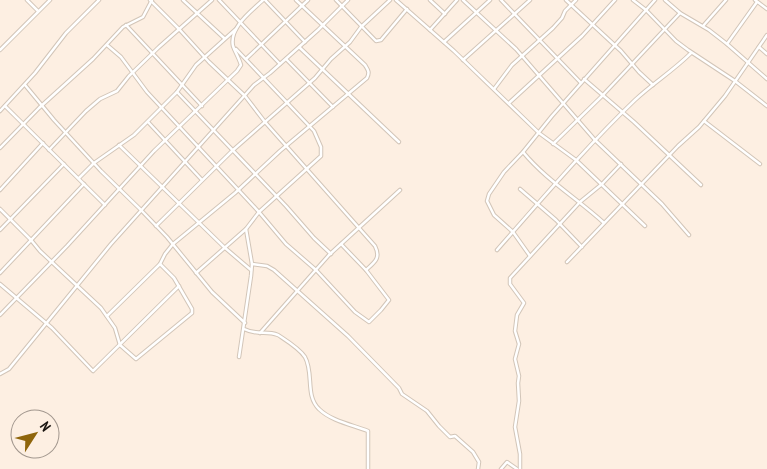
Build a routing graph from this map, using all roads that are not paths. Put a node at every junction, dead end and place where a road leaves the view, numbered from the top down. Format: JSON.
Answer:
{"nodes":[{"id":1,"x":27,"y":0,"type":"edge"},
{"id":2,"x":50,"y":0,"type":"edge"},
{"id":3,"x":99,"y":0,"type":"edge"},
{"id":4,"x":183,"y":0,"type":"edge"},
{"id":5,"x":212,"y":0,"type":"edge"},
{"id":6,"x":219,"y":0,"type":"edge"},
{"id":7,"x":264,"y":0,"type":"edge"},
{"id":8,"x":296,"y":0,"type":"edge"},
{"id":9,"x":308,"y":0,"type":"edge"},
{"id":10,"x":336,"y":0,"type":"edge"},
{"id":11,"x":348,"y":0,"type":"edge"},
{"id":12,"x":390,"y":0,"type":"edge"},
{"id":13,"x":396,"y":0,"type":"edge"},
{"id":14,"x":430,"y":0,"type":"edge"},
{"id":15,"x":456,"y":0,"type":"edge"},
{"id":16,"x":463,"y":0,"type":"edge"},
{"id":17,"x":490,"y":0,"type":"edge"},
{"id":18,"x":501,"y":0,"type":"edge"},
{"id":19,"x":530,"y":0,"type":"edge"},
{"id":20,"x":566,"y":0,"type":"edge"},
{"id":21,"x":576,"y":0,"type":"edge"},
{"id":22,"x":615,"y":0,"type":"edge"},
{"id":23,"x":633,"y":0,"type":"edge"},
{"id":24,"x":654,"y":0,"type":"edge"},
{"id":25,"x":665,"y":0,"type":"edge"},
{"id":26,"x":726,"y":0,"type":"edge"},
{"id":27,"x":151,"y":1,"type":"edge"},
{"id":28,"x":756,"y":1,"type":"edge"},
{"id":29,"x":572,"y":5,"type":"junction"},
{"id":30,"x":302,"y":6,"type":"junction"},
{"id":31,"x":342,"y":6,"type":"junction"},
{"id":32,"x":406,"y":9,"type":"junction"},
{"id":33,"x":767,"y":9,"type":"edge"},
{"id":34,"x":38,"y":10,"type":"junction"},
{"id":35,"x":646,"y":10,"type":"junction"},
{"id":36,"x":477,"y":12,"type":"junction"},
{"id":37,"x":197,"y":13,"type":"junction"},
{"id":38,"x":680,"y":13,"type":"junction"},
{"id":39,"x":444,"y":14,"type":"junction"},
{"id":40,"x":515,"y":14,"type":"junction"},
{"id":41,"x":285,"y":22,"type":"junction"},
{"id":42,"x":242,"y":23,"type":"junction"},
{"id":43,"x":593,"y":24,"type":"junction"},
{"id":44,"x":126,"y":25,"type":"junction"},
{"id":45,"x":323,"y":26,"type":"junction"},
{"id":46,"x":703,"y":26,"type":"junction"},
{"id":47,"x":361,"y":27,"type":"junction"},
{"id":48,"x":179,"y":29,"type":"junction"},
{"id":49,"x":236,"y":29,"type":"junction"},
{"id":50,"x":430,"y":30,"type":"junction"},
{"id":51,"x":665,"y":30,"type":"junction"},
{"id":52,"x":497,"y":31,"type":"junction"},
{"id":53,"x":767,"y":35,"type":"edge"},
{"id":54,"x":224,"y":38,"type":"junction"},
{"id":55,"x":540,"y":39,"type":"junction"},
{"id":56,"x":306,"y":42,"type":"junction"},
{"id":57,"x":444,"y":42,"type":"junction"},
{"id":58,"x":262,"y":43,"type":"junction"},
{"id":59,"x":727,"y":44,"type":"junction"},
{"id":60,"x":106,"y":45,"type":"junction"},
{"id":61,"x":616,"y":45,"type":"junction"},
{"id":62,"x":233,"y":46,"type":"junction"},
{"id":63,"x":345,"y":46,"type":"junction"},
{"id":64,"x":299,"y":47,"type":"junction"},
{"id":65,"x":759,"y":47,"type":"junction"},
{"id":66,"x":0,"y":50,"type":"edge"},
{"id":67,"x":691,"y":53,"type":"junction"},
{"id":68,"x":152,"y":54,"type":"junction"},
{"id":69,"x":767,"y":54,"type":"edge"},
{"id":70,"x":204,"y":56,"type":"junction"},
{"id":71,"x":522,"y":56,"type":"junction"},
{"id":72,"x":559,"y":58,"type":"junction"},
{"id":73,"x":246,"y":59,"type":"junction"},
{"id":74,"x":286,"y":59,"type":"junction"},
{"id":75,"x":463,"y":60,"type":"junction"},
{"id":76,"x":748,"y":62,"type":"junction"},
{"id":77,"x":280,"y":64,"type":"junction"},
{"id":78,"x":632,"y":64,"type":"junction"},
{"id":79,"x":323,"y":70,"type":"junction"},
{"id":80,"x":132,"y":73,"type":"junction"},
{"id":81,"x":540,"y":76,"type":"junction"},
{"id":82,"x":264,"y":78,"type":"junction"},
{"id":83,"x":584,"y":79,"type":"junction"},
{"id":84,"x":767,"y":79,"type":"edge"},
{"id":85,"x":229,"y":80,"type":"junction"},
{"id":86,"x":735,"y":81,"type":"junction"},
{"id":87,"x":310,"y":83,"type":"junction"},
{"id":88,"x":581,"y":83,"type":"junction"},
{"id":89,"x":25,"y":85,"type":"junction"},
{"id":90,"x":182,"y":85,"type":"junction"},
{"id":91,"x":653,"y":85,"type":"junction"},
{"id":92,"x":494,"y":89,"type":"junction"},
{"id":93,"x":177,"y":92,"type":"junction"},
{"id":94,"x":348,"y":94,"type":"junction"},
{"id":95,"x":245,"y":96,"type":"junction"},
{"id":96,"x":602,"y":96,"type":"junction"},
{"id":97,"x":288,"y":102,"type":"junction"},
{"id":98,"x":509,"y":103,"type":"junction"},
{"id":99,"x":563,"y":103,"type":"junction"},
{"id":100,"x":42,"y":105,"type":"junction"},
{"id":101,"x":5,"y":106,"type":"junction"},
{"id":102,"x":202,"y":106,"type":"junction"},
{"id":103,"x":767,"y":106,"type":"edge"},
{"id":104,"x":162,"y":107,"type":"junction"},
{"id":105,"x":333,"y":107,"type":"junction"},
{"id":106,"x":0,"y":111,"type":"edge"},
{"id":107,"x":196,"y":112,"type":"junction"},
{"id":108,"x":623,"y":112,"type":"junction"},
{"id":109,"x":577,"y":120,"type":"junction"},
{"id":110,"x":704,"y":121,"type":"junction"},
{"id":111,"x":148,"y":122,"type":"junction"},
{"id":112,"x":265,"y":122,"type":"junction"},
{"id":113,"x":24,"y":123,"type":"junction"},
{"id":114,"x":310,"y":126,"type":"junction"},
{"id":115,"x":180,"y":127,"type":"junction"},
{"id":116,"x":213,"y":131,"type":"junction"},
{"id":117,"x":65,"y":132,"type":"junction"},
{"id":118,"x":539,"y":133,"type":"junction"},
{"id":119,"x":595,"y":140,"type":"junction"},
{"id":120,"x":165,"y":141,"type":"junction"},
{"id":121,"x":399,"y":142,"type":"dead end"},
{"id":122,"x":43,"y":143,"type":"junction"},
{"id":123,"x":554,"y":144,"type":"junction"},
{"id":124,"x":119,"y":145,"type":"junction"},
{"id":125,"x":286,"y":145,"type":"junction"},
{"id":126,"x":197,"y":147,"type":"junction"},
{"id":127,"x":0,"y":148,"type":"edge"},
{"id":128,"x":50,"y":150,"type":"junction"},
{"id":129,"x":232,"y":151,"type":"junction"},
{"id":130,"x":523,"y":152,"type":"junction"},
{"id":131,"x":670,"y":155,"type":"junction"},
{"id":132,"x":576,"y":160,"type":"junction"},
{"id":133,"x":184,"y":161,"type":"junction"},
{"id":134,"x":94,"y":163,"type":"junction"},
{"id":135,"x":64,"y":164,"type":"junction"},
{"id":136,"x":621,"y":164,"type":"junction"},
{"id":137,"x":760,"y":164,"type":"dead end"},
{"id":138,"x":141,"y":166,"type":"junction"},
{"id":139,"x":216,"y":166,"type":"junction"},
{"id":140,"x":308,"y":169,"type":"junction"},
{"id":141,"x":255,"y":174,"type":"junction"},
{"id":142,"x":79,"y":178,"type":"junction"},
{"id":143,"x":202,"y":180,"type":"junction"},
{"id":144,"x":557,"y":183,"type":"junction"},
{"id":145,"x":84,"y":184,"type":"junction"},
{"id":146,"x":602,"y":184,"type":"junction"},
{"id":147,"x":642,"y":184,"type":"junction"},
{"id":148,"x":701,"y":185,"type":"dead end"},
{"id":149,"x":162,"y":186,"type":"junction"},
{"id":150,"x":119,"y":189,"type":"junction"},
{"id":151,"x":520,"y":189,"type":"dead end"},
{"id":152,"x":0,"y":190,"type":"edge"},
{"id":153,"x":238,"y":190,"type":"junction"},
{"id":154,"x":400,"y":190,"type":"dead end"},
{"id":155,"x":277,"y":197,"type":"junction"},
{"id":156,"x":580,"y":202,"type":"junction"},
{"id":157,"x":180,"y":203,"type":"junction"},
{"id":158,"x":538,"y":204,"type":"junction"},
{"id":159,"x":105,"y":205,"type":"junction"},
{"id":160,"x":622,"y":205,"type":"junction"},
{"id":161,"x":0,"y":209,"type":"edge"},
{"id":162,"x":141,"y":210,"type":"junction"},
{"id":163,"x":259,"y":212,"type":"junction"},
{"id":164,"x":10,"y":219,"type":"junction"},
{"id":165,"x":200,"y":223,"type":"junction"},
{"id":166,"x":604,"y":223,"type":"junction"},
{"id":167,"x":560,"y":224,"type":"junction"},
{"id":168,"x":156,"y":226,"type":"junction"},
{"id":169,"x":645,"y":226,"type":"dead end"},
{"id":170,"x":359,"y":227,"type":"junction"},
{"id":171,"x":246,"y":229,"type":"junction"},
{"id":172,"x":0,"y":230,"type":"edge"},
{"id":173,"x":512,"y":232,"type":"junction"},
{"id":174,"x":689,"y":236,"type":"dead end"},
{"id":175,"x":31,"y":240,"type":"junction"},
{"id":176,"x":173,"y":244,"type":"junction"},
{"id":177,"x":341,"y":244,"type":"junction"},
{"id":178,"x":224,"y":247,"type":"junction"},
{"id":179,"x":582,"y":247,"type":"junction"},
{"id":180,"x":497,"y":250,"type":"dead end"},
{"id":181,"x":330,"y":254,"type":"junction"},
{"id":182,"x":530,"y":256,"type":"junction"},
{"id":183,"x":52,"y":262,"type":"junction"},
{"id":184,"x":566,"y":262,"type":"dead end"},
{"id":185,"x":160,"y":264,"type":"junction"},
{"id":186,"x":252,"y":264,"type":"junction"},
{"id":187,"x":251,"y":270,"type":"junction"},
{"id":188,"x":316,"y":270,"type":"junction"},
{"id":189,"x":366,"y":270,"type":"junction"},
{"id":190,"x":196,"y":272,"type":"junction"},
{"id":191,"x":0,"y":273,"type":"edge"},
{"id":192,"x":0,"y":284,"type":"edge"},
{"id":193,"x":76,"y":285,"type":"junction"},
{"id":194,"x":179,"y":286,"type":"junction"},
{"id":195,"x":298,"y":292,"type":"junction"},
{"id":196,"x":16,"y":299,"type":"junction"},
{"id":197,"x":0,"y":315,"type":"edge"},
{"id":198,"x":107,"y":316,"type":"junction"},
{"id":199,"x":45,"y":323,"type":"junction"},
{"id":200,"x":245,"y":323,"type":"junction"},
{"id":201,"x":244,"y":329,"type":"junction"},
{"id":202,"x":259,"y":334,"type":"junction"},
{"id":203,"x":120,"y":345,"type":"junction"},
{"id":204,"x":239,"y":357,"type":"dead end"},
{"id":205,"x":0,"y":374,"type":"edge"},
{"id":206,"x":368,"y":469,"type":"edge"},
{"id":207,"x":478,"y":469,"type":"edge"},
{"id":208,"x":501,"y":469,"type":"edge"},
{"id":209,"x":518,"y":469,"type":"edge"}],
"edges":[{"from":1,"to":34,"type":"street"},
{"from":2,"to":34,"type":"street"},
{"from":3,"to":89,"type":"street"},
{"from":4,"to":37,"type":"street"},
{"from":5,"to":37,"type":"street"},
{"from":6,"to":42,"type":"street"},
{"from":7,"to":41,"type":"street"},
{"from":7,"to":42,"type":"street"},
{"from":8,"to":30,"type":"street"},
{"from":9,"to":30,"type":"street"},
{"from":10,"to":31,"type":"street"},
{"from":11,"to":31,"type":"street"},
{"from":12,"to":47,"type":"street"},
{"from":13,"to":32,"type":"street"},
{"from":14,"to":39,"type":"street"},
{"from":15,"to":39,"type":"street"},
{"from":16,"to":36,"type":"street"},
{"from":17,"to":36,"type":"street"},
{"from":18,"to":40,"type":"street"},
{"from":19,"to":40,"type":"street"},
{"from":20,"to":29,"type":"street"},
{"from":21,"to":29,"type":"street"},
{"from":22,"to":43,"type":"street"},
{"from":23,"to":35,"type":"street"},
{"from":24,"to":35,"type":"street"},
{"from":25,"to":38,"type":"street"},
{"from":26,"to":46,"type":"street"},
{"from":27,"to":44,"type":"street"},
{"from":27,"to":48,"type":"street"},
{"from":28,"to":33,"type":"street"},
{"from":28,"to":59,"type":"street"},
{"from":29,"to":43,"type":"street"},
{"from":29,"to":55,"type":"street"},
{"from":30,"to":41,"type":"street"},
{"from":30,"to":45,"type":"street"},
{"from":31,"to":45,"type":"street"},
{"from":31,"to":47,"type":"street"},
{"from":32,"to":47,"type":"street"},
{"from":32,"to":50,"type":"street"},
{"from":34,"to":66,"type":"street"},
{"from":35,"to":51,"type":"street"},
{"from":35,"to":61,"type":"street"},
{"from":36,"to":52,"type":"street"},
{"from":36,"to":57,"type":"street"},
{"from":37,"to":48,"type":"street"},
{"from":37,"to":54,"type":"street"},
{"from":38,"to":46,"type":"street"},
{"from":38,"to":51,"type":"street"},
{"from":39,"to":50,"type":"street"},
{"from":40,"to":52,"type":"street"},
{"from":40,"to":55,"type":"street"},
{"from":41,"to":56,"type":"street"},
{"from":41,"to":58,"type":"street"},
{"from":42,"to":49,"type":"street"},
{"from":42,"to":58,"type":"street"},
{"from":43,"to":61,"type":"street"},
{"from":43,"to":72,"type":"street"},
{"from":44,"to":60,"type":"street"},
{"from":44,"to":68,"type":"street"},
{"from":45,"to":56,"type":"street"},
{"from":45,"to":63,"type":"street"},
{"from":46,"to":59,"type":"street"},
{"from":47,"to":63,"type":"street"},
{"from":48,"to":68,"type":"street"},
{"from":48,"to":70,"type":"street"},
{"from":49,"to":54,"type":"street"},
{"from":49,"to":62,"type":"street"},
{"from":50,"to":57,"type":"street"},
{"from":51,"to":67,"type":"street"},
{"from":51,"to":78,"type":"street"},
{"from":52,"to":71,"type":"street"},
{"from":52,"to":75,"type":"street"},
{"from":53,"to":65,"type":"street"},
{"from":54,"to":70,"type":"street"},
{"from":55,"to":71,"type":"street"},
{"from":55,"to":72,"type":"street"},
{"from":56,"to":64,"type":"street"},
{"from":57,"to":75,"type":"street"},
{"from":58,"to":73,"type":"street"},
{"from":58,"to":77,"type":"street"},
{"from":59,"to":76,"type":"street"},
{"from":60,"to":80,"type":"street"},
{"from":60,"to":100,"type":"street"},
{"from":61,"to":78,"type":"street"},
{"from":61,"to":83,"type":"street"},
{"from":62,"to":73,"type":"street"},
{"from":62,"to":85,"type":"street"},
{"from":63,"to":79,"type":"street"},
{"from":63,"to":94,"type":"street"},
{"from":64,"to":74,"type":"street"},
{"from":64,"to":79,"type":"street"},
{"from":65,"to":69,"type":"street"},
{"from":65,"to":76,"type":"street"},
{"from":67,"to":86,"type":"street"},
{"from":67,"to":91,"type":"street"},
{"from":68,"to":80,"type":"street"},
{"from":68,"to":90,"type":"street"},
{"from":70,"to":85,"type":"street"},
{"from":70,"to":90,"type":"street"},
{"from":71,"to":81,"type":"street"},
{"from":71,"to":92,"type":"street"},
{"from":72,"to":81,"type":"street"},
{"from":72,"to":88,"type":"street"},
{"from":73,"to":82,"type":"street"},
{"from":74,"to":77,"type":"street"},
{"from":74,"to":87,"type":"street"},
{"from":75,"to":92,"type":"street"},
{"from":76,"to":84,"type":"street"},
{"from":76,"to":86,"type":"street"},
{"from":77,"to":82,"type":"street"},
{"from":78,"to":91,"type":"street"},
{"from":78,"to":96,"type":"street"},
{"from":79,"to":87,"type":"street"},
{"from":79,"to":94,"type":"street"},
{"from":80,"to":104,"type":"street"},
{"from":80,"to":117,"type":"street"},
{"from":81,"to":98,"type":"street"},
{"from":81,"to":99,"type":"street"},
{"from":82,"to":95,"type":"street"},
{"from":82,"to":97,"type":"street"},
{"from":83,"to":88,"type":"street"},
{"from":83,"to":96,"type":"street"},
{"from":85,"to":95,"type":"street"},
{"from":85,"to":102,"type":"street"},
{"from":86,"to":103,"type":"street"},
{"from":86,"to":110,"type":"street"},
{"from":87,"to":97,"type":"street"},
{"from":87,"to":105,"type":"street"},
{"from":88,"to":99,"type":"street"},
{"from":89,"to":100,"type":"street"},
{"from":89,"to":101,"type":"street"},
{"from":90,"to":93,"type":"street"},
{"from":90,"to":102,"type":"street"},
{"from":91,"to":108,"type":"street"},
{"from":92,"to":98,"type":"street"},
{"from":93,"to":104,"type":"street"},
{"from":93,"to":107,"type":"street"},
{"from":94,"to":105,"type":"street"},
{"from":94,"to":121,"type":"street"},
{"from":95,"to":112,"type":"street"},
{"from":95,"to":116,"type":"street"},
{"from":96,"to":108,"type":"street"},
{"from":96,"to":109,"type":"street"},
{"from":97,"to":112,"type":"street"},
{"from":97,"to":114,"type":"street"},
{"from":98,"to":118,"type":"street"},
{"from":99,"to":109,"type":"street"},
{"from":99,"to":118,"type":"street"},
{"from":100,"to":113,"type":"street"},
{"from":100,"to":117,"type":"street"},
{"from":101,"to":106,"type":"street"},
{"from":101,"to":113,"type":"street"},
{"from":102,"to":107,"type":"street"},
{"from":104,"to":111,"type":"street"},
{"from":104,"to":115,"type":"street"},
{"from":105,"to":114,"type":"street"},
{"from":107,"to":115,"type":"street"},
{"from":107,"to":116,"type":"street"},
{"from":108,"to":119,"type":"street"},
{"from":108,"to":131,"type":"street"},
{"from":109,"to":119,"type":"street"},
{"from":109,"to":123,"type":"street"},
{"from":110,"to":131,"type":"street"},
{"from":110,"to":137,"type":"street"},
{"from":111,"to":120,"type":"street"},
{"from":111,"to":124,"type":"street"},
{"from":112,"to":125,"type":"street"},
{"from":112,"to":129,"type":"street"},
{"from":113,"to":122,"type":"street"},
{"from":113,"to":127,"type":"street"},
{"from":114,"to":125,"type":"street"},
{"from":114,"to":140,"type":"street"},
{"from":115,"to":120,"type":"street"},
{"from":115,"to":126,"type":"street"},
{"from":116,"to":126,"type":"street"},
{"from":116,"to":129,"type":"street"},
{"from":117,"to":128,"type":"street"},
{"from":117,"to":134,"type":"street"},
{"from":118,"to":123,"type":"street"},
{"from":118,"to":130,"type":"street"},
{"from":119,"to":132,"type":"street"},
{"from":119,"to":136,"type":"street"},
{"from":120,"to":133,"type":"street"},
{"from":120,"to":138,"type":"street"},
{"from":122,"to":128,"type":"street"},
{"from":122,"to":152,"type":"street"},
{"from":123,"to":132,"type":"street"},
{"from":124,"to":134,"type":"street"},
{"from":124,"to":138,"type":"street"},
{"from":125,"to":140,"type":"street"},
{"from":125,"to":141,"type":"street"},
{"from":126,"to":133,"type":"street"},
{"from":126,"to":139,"type":"street"},
{"from":128,"to":135,"type":"street"},
{"from":129,"to":139,"type":"street"},
{"from":129,"to":141,"type":"street"},
{"from":130,"to":144,"type":"street"},
{"from":130,"to":173,"type":"street"},
{"from":131,"to":147,"type":"street"},
{"from":131,"to":148,"type":"street"},
{"from":132,"to":144,"type":"street"},
{"from":132,"to":146,"type":"street"},
{"from":133,"to":143,"type":"street"},
{"from":133,"to":149,"type":"street"},
{"from":134,"to":142,"type":"street"},
{"from":134,"to":150,"type":"street"},
{"from":135,"to":142,"type":"street"},
{"from":135,"to":164,"type":"street"},
{"from":136,"to":146,"type":"street"},
{"from":136,"to":147,"type":"street"},
{"from":138,"to":149,"type":"street"},
{"from":138,"to":150,"type":"street"},
{"from":139,"to":143,"type":"street"},
{"from":139,"to":153,"type":"street"},
{"from":140,"to":155,"type":"street"},
{"from":140,"to":170,"type":"street"},
{"from":141,"to":153,"type":"street"},
{"from":141,"to":155,"type":"street"},
{"from":142,"to":145,"type":"street"},
{"from":143,"to":157,"type":"street"},
{"from":144,"to":156,"type":"street"},
{"from":144,"to":158,"type":"street"},
{"from":145,"to":159,"type":"street"},
{"from":145,"to":175,"type":"street"},
{"from":146,"to":156,"type":"street"},
{"from":146,"to":160,"type":"street"},
{"from":147,"to":160,"type":"street"},
{"from":147,"to":174,"type":"street"},
{"from":149,"to":157,"type":"street"},
{"from":149,"to":162,"type":"street"},
{"from":150,"to":159,"type":"street"},
{"from":150,"to":162,"type":"street"},
{"from":151,"to":158,"type":"street"},
{"from":153,"to":163,"type":"street"},
{"from":153,"to":165,"type":"street"},
{"from":154,"to":170,"type":"street"},
{"from":155,"to":163,"type":"street"},
{"from":155,"to":181,"type":"street"},
{"from":156,"to":166,"type":"street"},
{"from":156,"to":167,"type":"street"},
{"from":157,"to":165,"type":"street"},
{"from":157,"to":168,"type":"street"},
{"from":158,"to":167,"type":"street"},
{"from":158,"to":173,"type":"street"},
{"from":159,"to":183,"type":"street"},
{"from":160,"to":166,"type":"street"},
{"from":160,"to":169,"type":"street"},
{"from":161,"to":164,"type":"street"},
{"from":162,"to":168,"type":"street"},
{"from":162,"to":193,"type":"street"},
{"from":163,"to":171,"type":"street"},
{"from":163,"to":188,"type":"street"},
{"from":164,"to":172,"type":"street"},
{"from":164,"to":175,"type":"street"},
{"from":165,"to":176,"type":"street"},
{"from":165,"to":178,"type":"street"},
{"from":166,"to":179,"type":"street"},
{"from":167,"to":179,"type":"street"},
{"from":167,"to":182,"type":"street"},
{"from":168,"to":176,"type":"street"},
{"from":170,"to":177,"type":"street"},
{"from":170,"to":189,"type":"street"},
{"from":171,"to":178,"type":"street"},
{"from":171,"to":186,"type":"street"},
{"from":173,"to":180,"type":"street"},
{"from":173,"to":182,"type":"street"},
{"from":175,"to":183,"type":"street"},
{"from":175,"to":191,"type":"street"},
{"from":176,"to":185,"type":"street"},
{"from":176,"to":190,"type":"street"},
{"from":177,"to":181,"type":"street"},
{"from":177,"to":189,"type":"street"},
{"from":178,"to":187,"type":"street"},
{"from":178,"to":190,"type":"street"},
{"from":179,"to":184,"type":"street"},
{"from":181,"to":188,"type":"street"},
{"from":182,"to":209,"type":"street"},
{"from":183,"to":193,"type":"street"},
{"from":183,"to":196,"type":"street"},
{"from":185,"to":194,"type":"street"},
{"from":185,"to":198,"type":"street"},
{"from":186,"to":187,"type":"street"},
{"from":186,"to":195,"type":"street"},
{"from":187,"to":200,"type":"street"},
{"from":188,"to":189,"type":"street"},
{"from":188,"to":195,"type":"street"},
{"from":190,"to":200,"type":"street"},
{"from":192,"to":196,"type":"street"},
{"from":193,"to":198,"type":"street"},
{"from":193,"to":199,"type":"street"},
{"from":194,"to":203,"type":"street"},
{"from":194,"to":203,"type":"street"},
{"from":195,"to":202,"type":"street"},
{"from":195,"to":207,"type":"street"},
{"from":196,"to":197,"type":"street"},
{"from":196,"to":199,"type":"street"},
{"from":198,"to":203,"type":"street"},
{"from":199,"to":203,"type":"street"},
{"from":199,"to":205,"type":"street"},
{"from":200,"to":201,"type":"street"},
{"from":201,"to":202,"type":"street"},
{"from":201,"to":204,"type":"street"},
{"from":202,"to":206,"type":"street"},
{"from":208,"to":209,"type":"street"}]}
